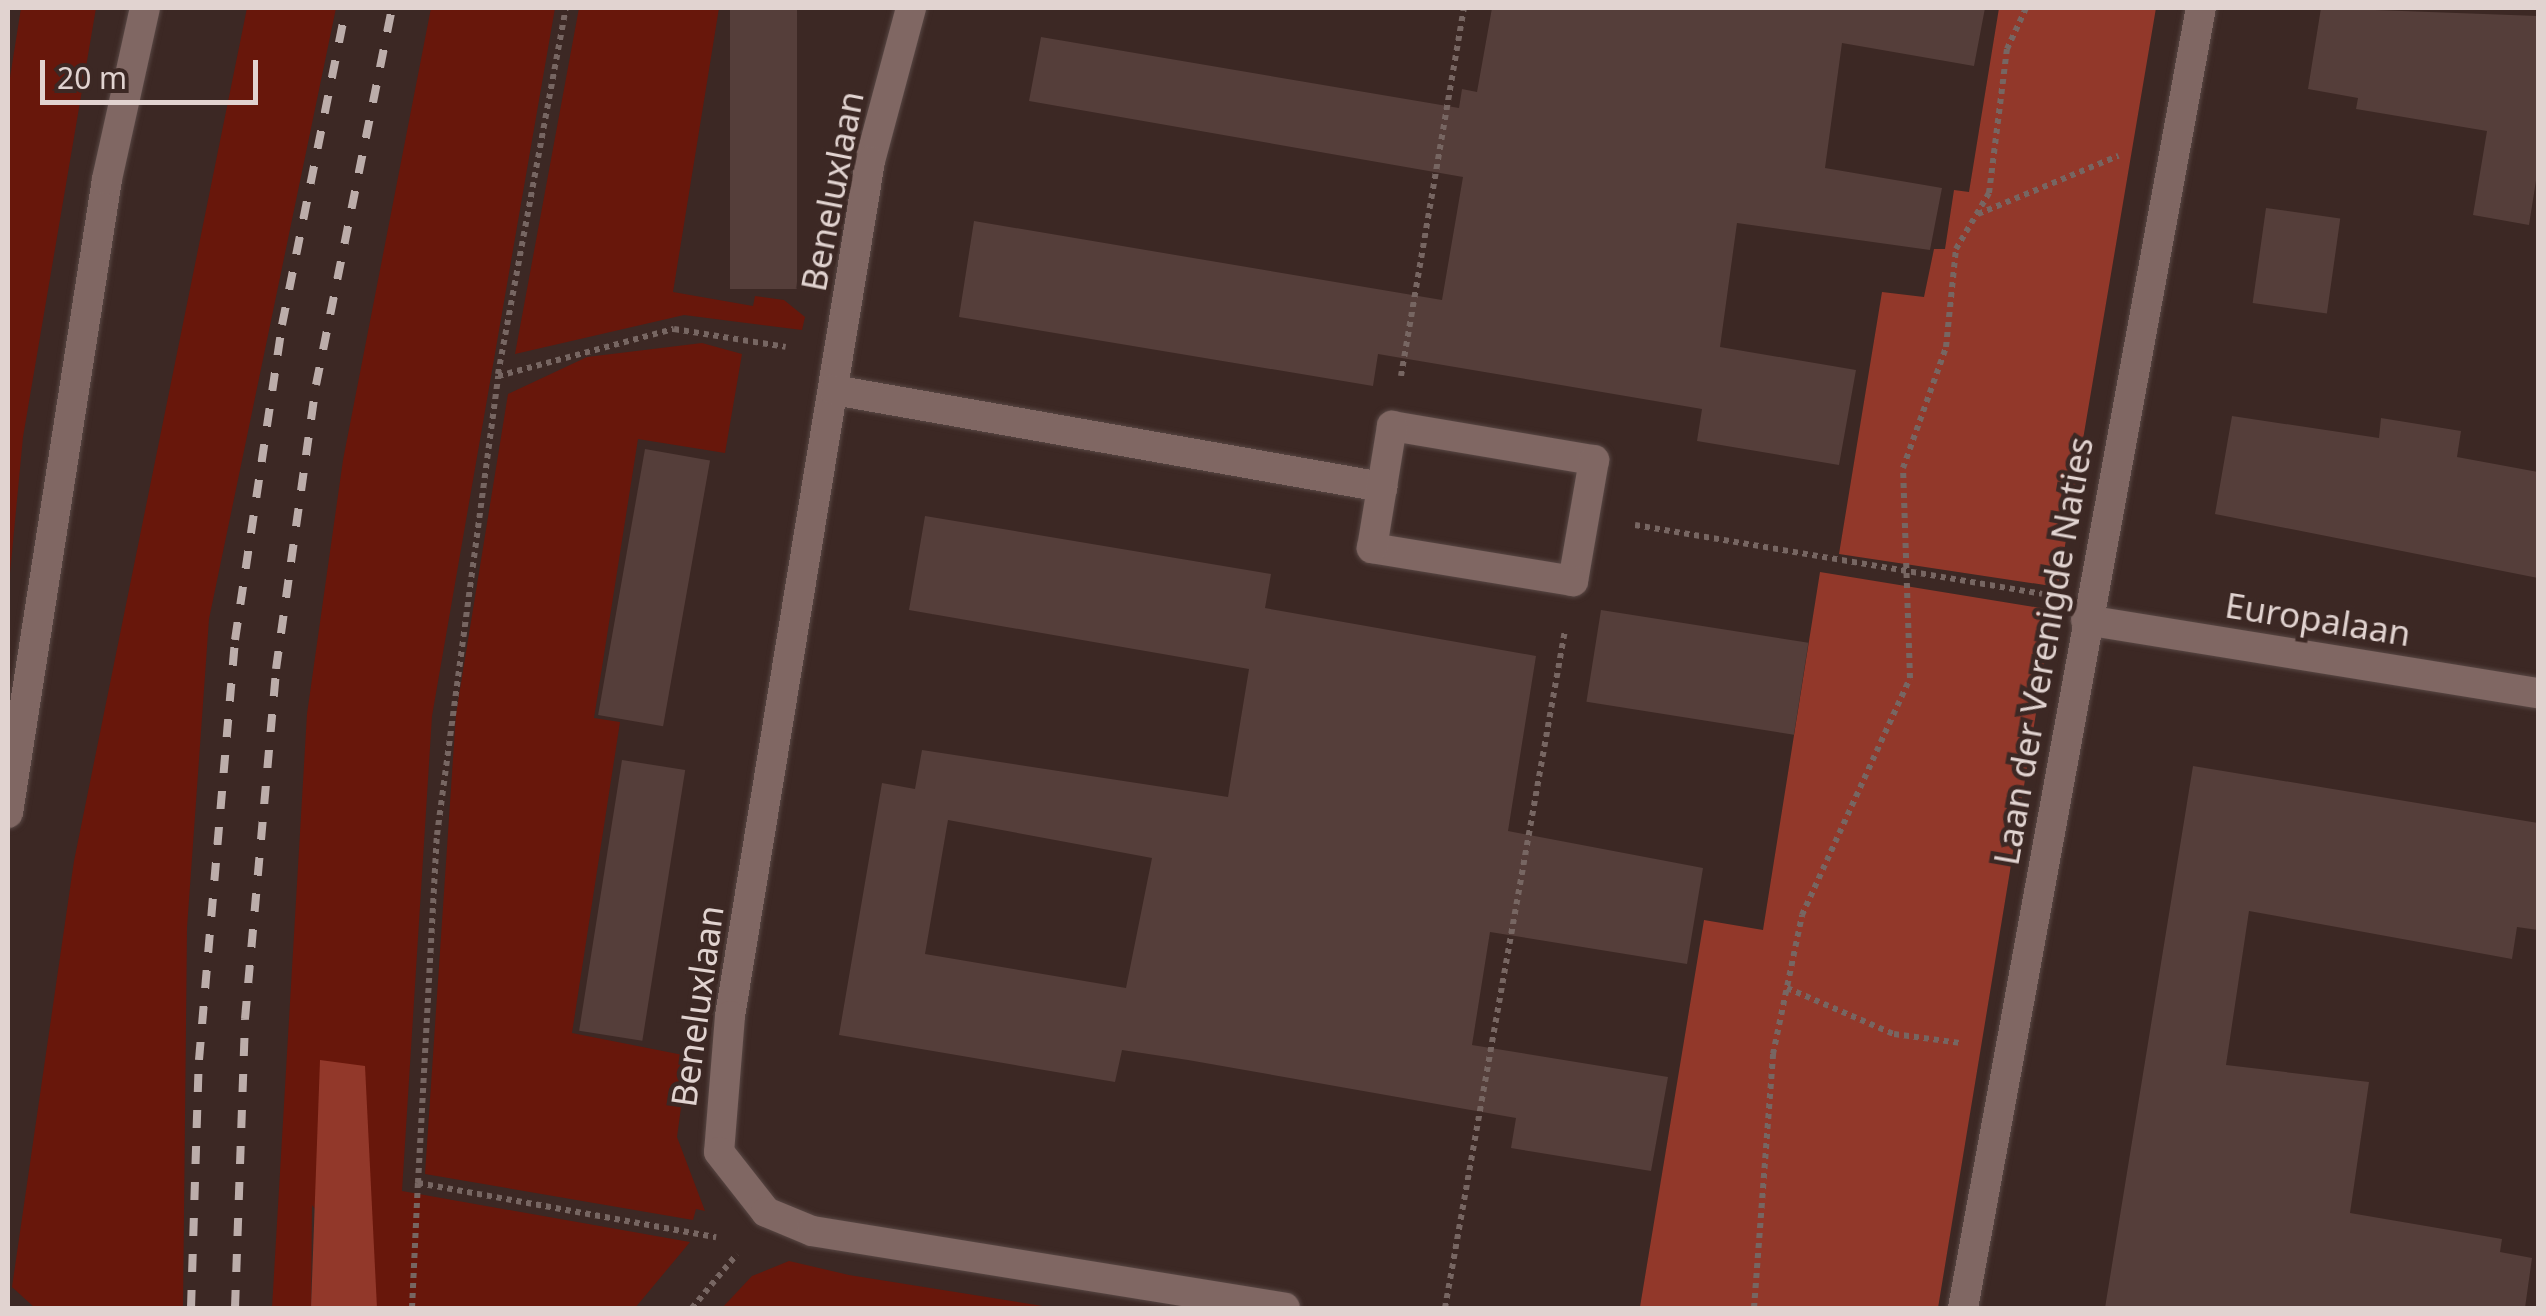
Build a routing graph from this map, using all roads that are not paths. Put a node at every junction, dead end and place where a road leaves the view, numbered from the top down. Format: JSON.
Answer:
{"nodes":[{"id":1,"x":145,"y":8,"type":"edge"},
{"id":2,"x":912,"y":8,"type":"edge"},
{"id":3,"x":2201,"y":8,"type":"edge"},
{"id":4,"x":834,"y":390,"type":"junction"},
{"id":5,"x":1382,"y":488,"type":"junction"},
{"id":6,"x":2088,"y":611,"type":"junction"},
{"id":7,"x":2538,"y":693,"type":"edge"},
{"id":8,"x":8,"y":813,"type":"edge"},
{"id":9,"x":1286,"y":1308,"type":"edge"},
{"id":10,"x":1963,"y":1308,"type":"edge"}],
"edges":[{"from":1,"to":8,"type":"street"},
{"from":2,"to":4,"type":"street","name":"Beneluxlaan"},
{"from":3,"to":6,"type":"street","name":"Laan der Verenigde Naties"},
{"from":4,"to":5,"type":"street"},
{"from":4,"to":9,"type":"street","name":"Beneluxlaan"},
{"from":5,"to":5,"type":"street"},
{"from":6,"to":7,"type":"street","name":"Europalaan"},
{"from":6,"to":10,"type":"street","name":"Laan der Verenigde Naties"}]}
